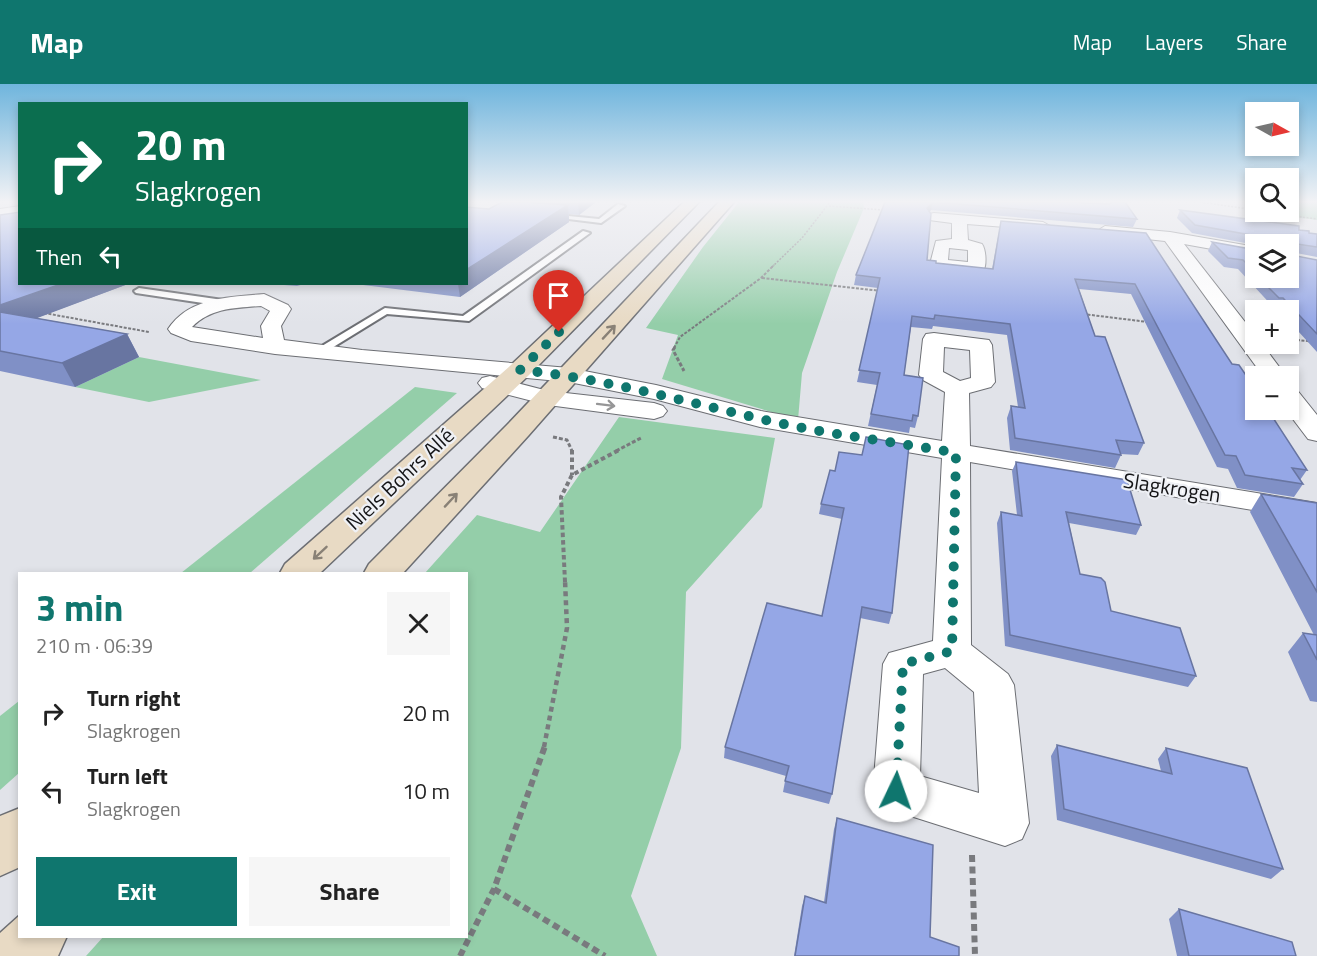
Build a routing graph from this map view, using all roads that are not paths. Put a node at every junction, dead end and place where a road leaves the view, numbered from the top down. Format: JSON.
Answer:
{"nodes":[{"id":1,"x":572,"y":243,"type":"edge"},
{"id":2,"x":650,"y":243,"type":"edge"},
{"id":3,"x":690,"y":243,"type":"edge"},
{"id":4,"x":1174,"y":243,"type":"edge"},
{"id":5,"x":1203,"y":243,"type":"edge"},
{"id":6,"x":1245,"y":250,"type":"edge"},
{"id":7,"x":139,"y":291,"type":"dead end"},
{"id":8,"x":223,"y":303,"type":"junction"},
{"id":9,"x":275,"y":347,"type":"junction"},
{"id":10,"x":318,"y":352,"type":"junction"},
{"id":11,"x":1267,"y":366,"type":"edge"},
{"id":12,"x":569,"y":375,"type":"junction"},
{"id":13,"x":528,"y":384,"type":"junction"},
{"id":14,"x":957,"y":389,"type":"dead end"},
{"id":15,"x":669,"y":404,"type":"junction"},
{"id":16,"x":1299,"y":408,"type":"edge"},
{"id":17,"x":1315,"y":428,"type":"edge"},
{"id":18,"x":956,"y":453,"type":"junction"},
{"id":19,"x":1317,"y":512,"type":"edge"},
{"id":20,"x":299,"y":572,"type":"edge"},
{"id":21,"x":370,"y":572,"type":"edge"},
{"id":22,"x":383,"y":572,"type":"edge"},
{"id":23,"x":952,"y":651,"type":"junction"},
{"id":24,"x":18,"y":834,"type":"edge"},
{"id":25,"x":0,"y":850,"type":"edge"},
{"id":26,"x":36,"y":938,"type":"edge"},
{"id":27,"x":19,"y":956,"type":"edge"}],
"edges":[{"from":1,"to":10,"type":"lane"},
{"from":2,"to":13,"type":"street"},
{"from":12,"to":3,"type":"street","name":"Niels Bohrs Allé","one_way":true},
{"from":4,"to":11,"type":"street"},
{"from":5,"to":6,"type":"street"},
{"from":7,"to":8,"type":"lane"},
{"from":8,"to":9,"type":"street"},
{"from":8,"to":9,"type":"street"},
{"from":9,"to":10,"type":"street"},
{"from":10,"to":13,"type":"street"},
{"from":12,"to":13,"type":"street","name":"Niels Bohrs Allé"},
{"from":12,"to":15,"type":"street","name":"Slagkrogen"},
{"from":13,"to":15,"type":"street","name":"Slagkrogen","one_way":true},
{"from":13,"to":20,"type":"street","name":"Niels Bohrs Allé","one_way":true},
{"from":13,"to":21,"type":"street"},
{"from":22,"to":13,"type":"street","name":"Niels Bohrs Allé","one_way":true},
{"from":14,"to":18,"type":"street"},
{"from":15,"to":18,"type":"street","name":"Slagkrogen"},
{"from":16,"to":17,"type":"street"},
{"from":18,"to":19,"type":"street","name":"Slagkrogen"},
{"from":18,"to":23,"type":"street"},
{"from":23,"to":23,"type":"street"},
{"from":24,"to":25,"type":"street"},
{"from":26,"to":27,"type":"street"}]}
